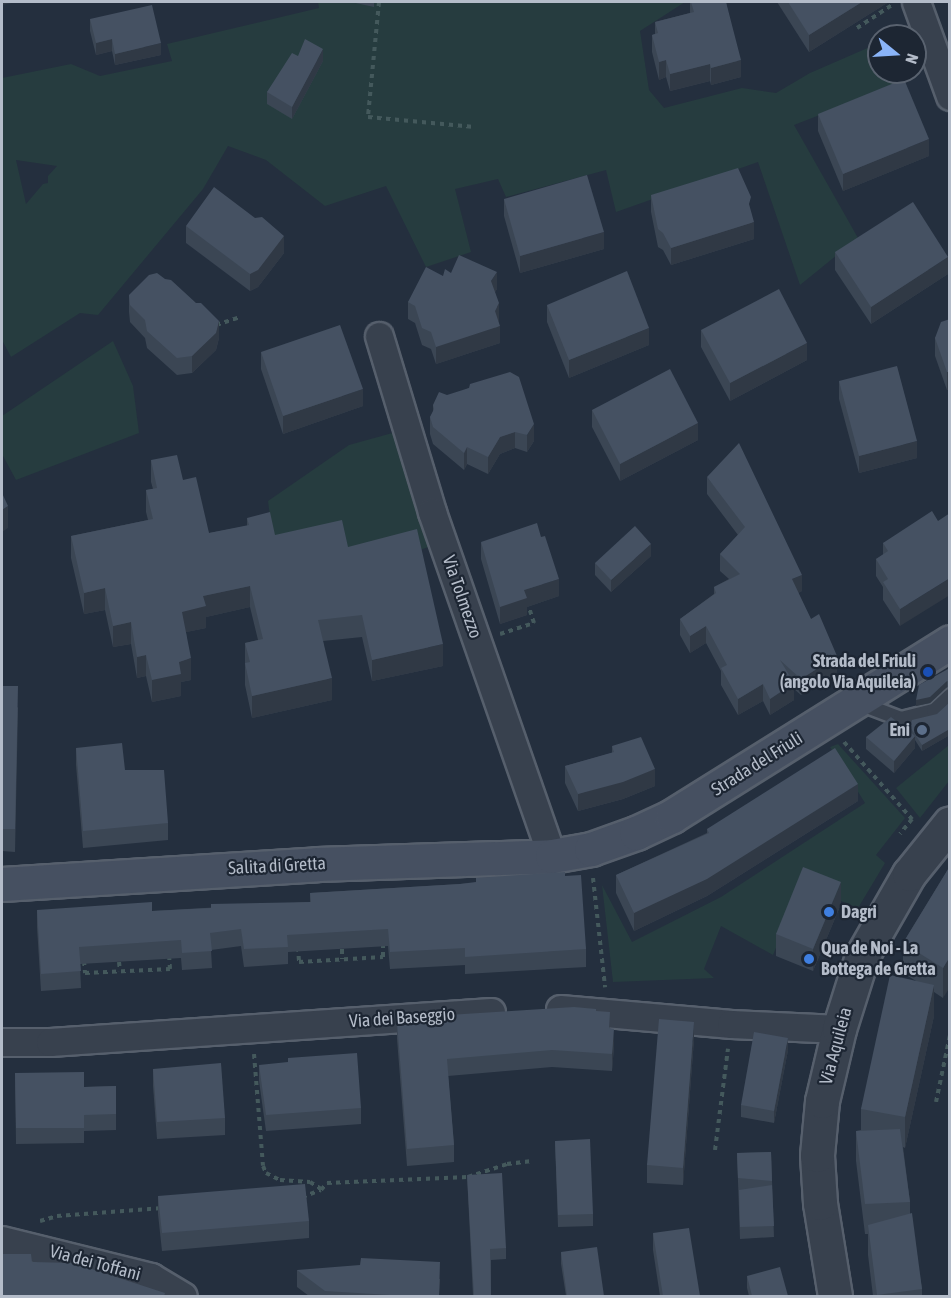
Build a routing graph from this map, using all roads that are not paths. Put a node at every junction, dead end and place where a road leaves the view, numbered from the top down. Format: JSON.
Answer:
{"nodes":[{"id":1,"x":916,"y":2,"type":"edge"},
{"id":2,"x":950,"y":96,"type":"edge"},
{"id":3,"x":379,"y":336,"type":"dead end"},
{"id":4,"x":950,"y":642,"type":"edge"},
{"id":5,"x":950,"y":696,"type":"edge"},
{"id":6,"x":854,"y":701,"type":"junction"},
{"id":7,"x":950,"y":823,"type":"edge"},
{"id":8,"x":552,"y":856,"type":"junction"},
{"id":9,"x":2,"y":884,"type":"edge"},
{"id":10,"x":839,"y":1029,"type":"junction"},
{"id":11,"x":2,"y":1042,"type":"edge"},
{"id":12,"x":13,"y":1242,"type":"edge"},
{"id":13,"x":183,"y":1296,"type":"edge"},
{"id":14,"x":835,"y":1296,"type":"edge"}],
"edges":[{"from":1,"to":2,"type":"street"},
{"from":3,"to":8,"type":"street","name":"Via Tolmezzo"},
{"from":4,"to":6,"type":"main road","name":"Strada del Friuli"},
{"from":5,"to":6,"type":"lane"},
{"from":6,"to":8,"type":"main road","name":"Strada del Friuli"},
{"from":7,"to":10,"type":"street","name":"Via Aquileia"},
{"from":8,"to":9,"type":"main road","name":"Salita di Gretta"},
{"from":10,"to":11,"type":"street","name":"Via dei Baseggio"},
{"from":10,"to":14,"type":"street","name":"Via Aquileia"},
{"from":12,"to":13,"type":"street","name":"Via dei Toffani"}]}
